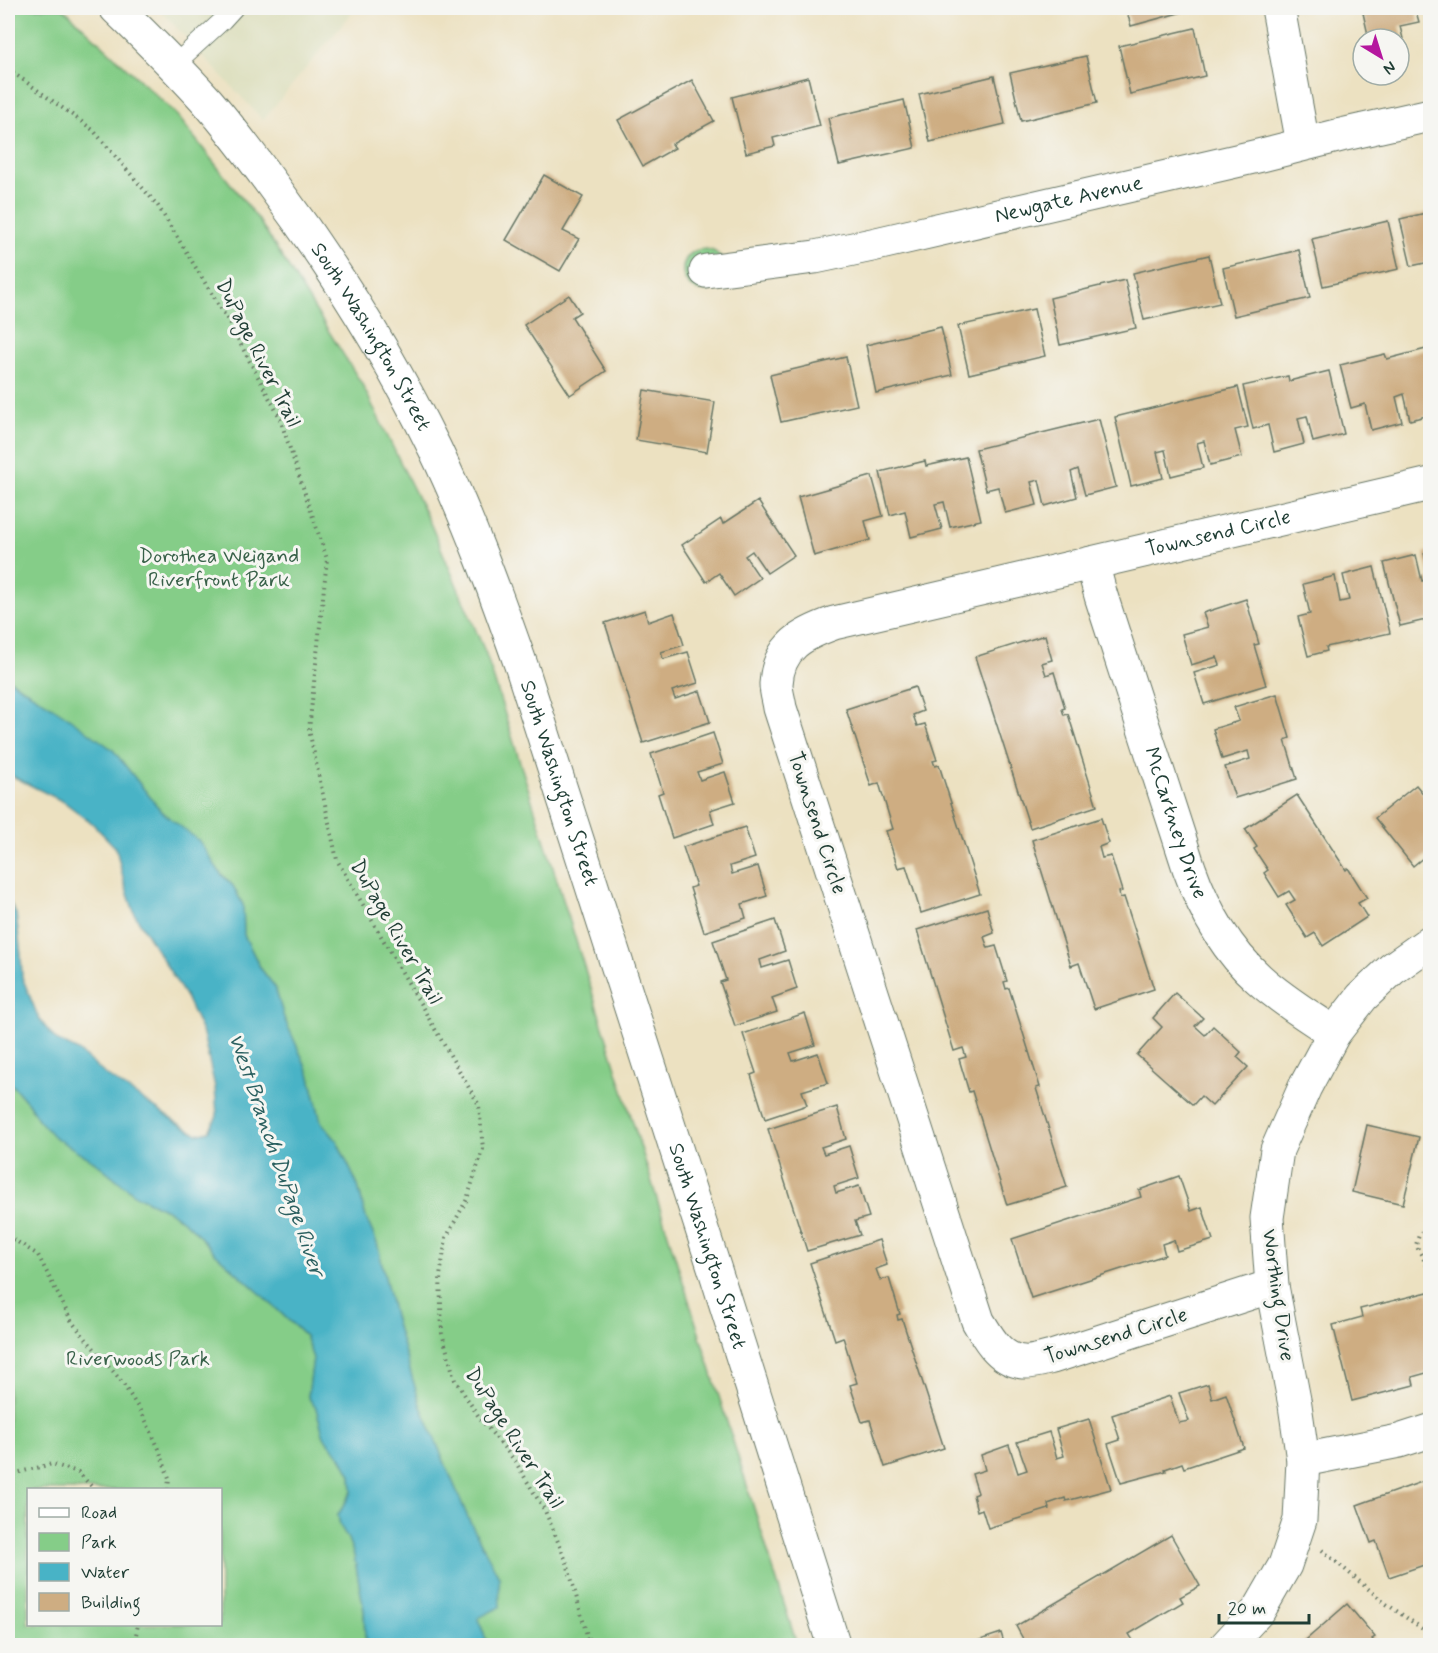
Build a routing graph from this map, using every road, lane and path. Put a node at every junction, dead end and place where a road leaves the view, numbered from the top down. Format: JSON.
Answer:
{"nodes":[{"id":1,"x":116,"y":8,"type":"edge"},
{"id":2,"x":234,"y":8,"type":"edge"},
{"id":3,"x":1278,"y":8,"type":"edge"},
{"id":4,"x":174,"y":65,"type":"junction"},
{"id":5,"x":8,"y":69,"type":"edge"},
{"id":6,"x":1431,"y":116,"type":"edge"},
{"id":7,"x":1303,"y":144,"type":"junction"},
{"id":8,"x":706,"y":271,"type":"dead end"},
{"id":9,"x":1431,"y":484,"type":"edge"},
{"id":10,"x":1092,"y":563,"type":"junction"},
{"id":11,"x":1431,"y":942,"type":"edge"},
{"id":12,"x":1334,"y":1033,"type":"junction"},
{"id":13,"x":1431,"y":1223,"type":"edge"},
{"id":14,"x":8,"y":1236,"type":"edge"},
{"id":15,"x":1431,"y":1270,"type":"edge"},
{"id":16,"x":1272,"y":1286,"type":"junction"},
{"id":17,"x":1431,"y":1431,"type":"edge"},
{"id":18,"x":1303,"y":1460,"type":"junction"},
{"id":19,"x":8,"y":1475,"type":"edge"},
{"id":20,"x":93,"y":1488,"type":"edge"},
{"id":21,"x":168,"y":1488,"type":"edge"},
{"id":22,"x":1319,"y":1548,"type":"dead end"},
{"id":23,"x":138,"y":1626,"type":"edge"},
{"id":24,"x":1431,"y":1634,"type":"edge"},
{"id":25,"x":134,"y":1646,"type":"edge"},
{"id":26,"x":590,"y":1646,"type":"edge"},
{"id":27,"x":834,"y":1646,"type":"edge"},
{"id":28,"x":1226,"y":1646,"type":"edge"}],
"edges":[{"from":1,"to":4,"type":"street","name":"South Washington Street"},
{"from":2,"to":4,"type":"lane"},
{"from":3,"to":7,"type":"street"},
{"from":4,"to":27,"type":"street","name":"South Washington Street"},
{"from":5,"to":26,"type":"path","name":"DuPage River Trail"},
{"from":6,"to":7,"type":"street","name":"Newgate Avenue"},
{"from":7,"to":8,"type":"street","name":"Newgate Avenue"},
{"from":9,"to":10,"type":"street","name":"Townsend Circle"},
{"from":10,"to":12,"type":"street","name":"McCartney Drive"},
{"from":10,"to":16,"type":"street","name":"Townsend Circle"},
{"from":11,"to":12,"type":"street","name":"Worthing Drive"},
{"from":12,"to":16,"type":"street","name":"Worthing Drive"},
{"from":13,"to":15,"type":"path"},
{"from":14,"to":21,"type":"path"},
{"from":16,"to":18,"type":"street","name":"Worthing Drive"},
{"from":17,"to":18,"type":"street"},
{"from":18,"to":28,"type":"street","name":"Worthing Drive"},
{"from":19,"to":20,"type":"path"},
{"from":22,"to":24,"type":"path"},
{"from":23,"to":25,"type":"path"}]}
